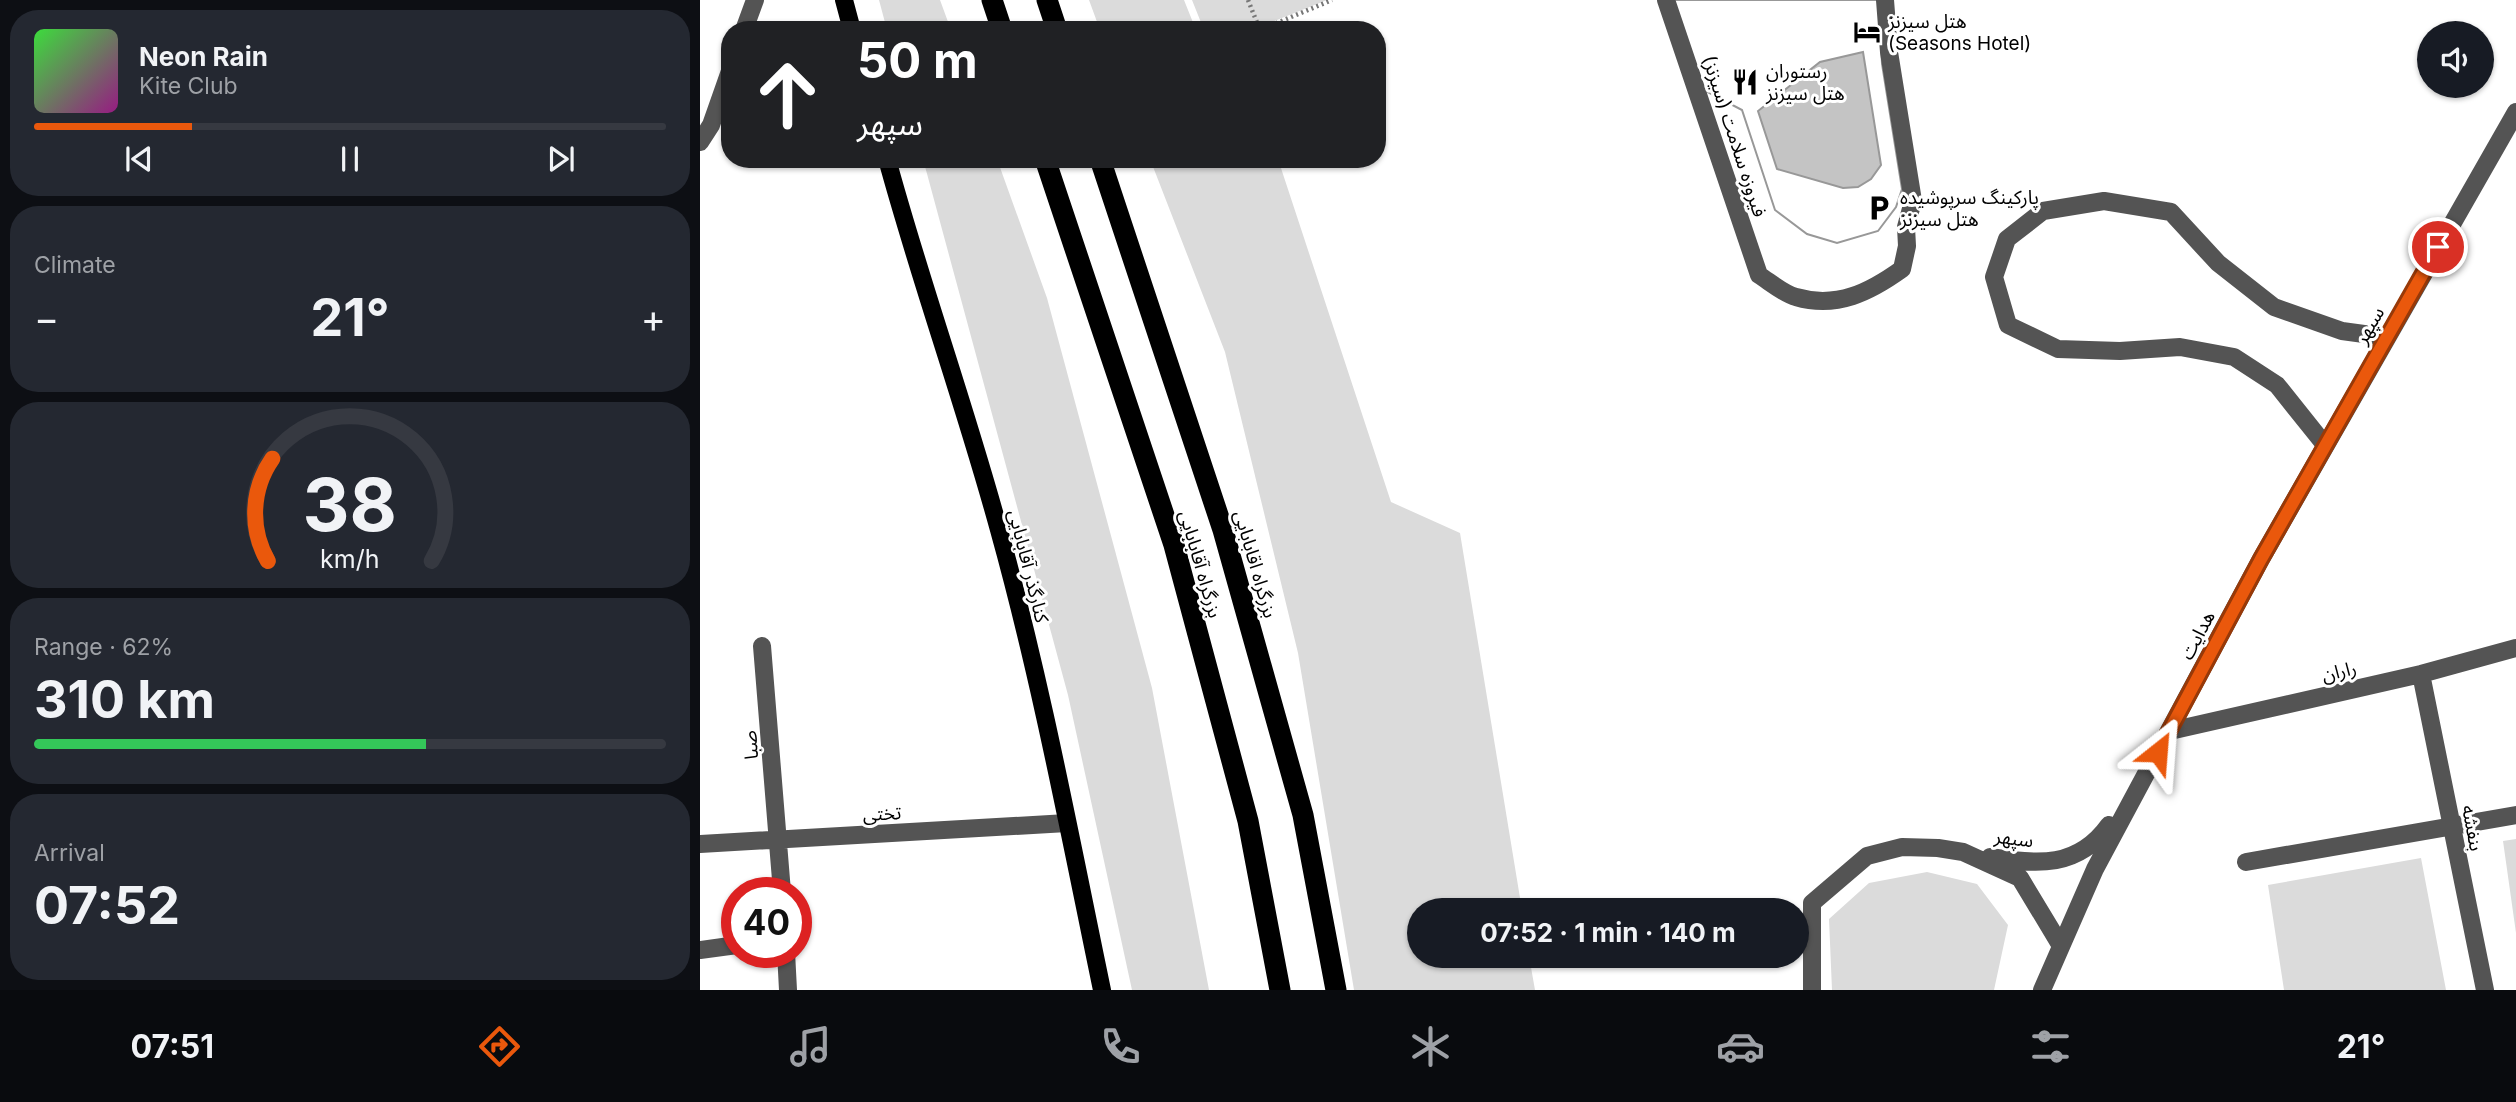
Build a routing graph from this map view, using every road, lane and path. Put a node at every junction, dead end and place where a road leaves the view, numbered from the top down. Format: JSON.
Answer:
{"nodes":[{"id":1,"x":755,"y":0,"type":"edge"},
{"id":2,"x":844,"y":0,"type":"edge"},
{"id":3,"x":992,"y":0,"type":"edge"},
{"id":4,"x":1047,"y":0,"type":"edge"},
{"id":5,"x":1248,"y":0,"type":"edge"},
{"id":6,"x":1332,"y":0,"type":"edge"},
{"id":7,"x":1666,"y":0,"type":"edge"},
{"id":8,"x":1885,"y":0,"type":"edge"},
{"id":9,"x":747,"y":21,"type":"edge"},
{"id":10,"x":850,"y":21,"type":"edge"},
{"id":11,"x":999,"y":21,"type":"edge"},
{"id":12,"x":1054,"y":21,"type":"edge"},
{"id":13,"x":1256,"y":21,"type":"edge"},
{"id":14,"x":1282,"y":21,"type":"edge"},
{"id":15,"x":721,"y":97,"type":"edge"},
{"id":16,"x":2516,"y":112,"type":"edge"},
{"id":17,"x":700,"y":142,"type":"edge"},
{"id":18,"x":889,"y":168,"type":"edge"},
{"id":19,"x":1048,"y":168,"type":"edge"},
{"id":20,"x":1103,"y":168,"type":"edge"},
{"id":21,"x":2386,"y":337,"type":"junction"},
{"id":22,"x":2325,"y":445,"type":"junction"},
{"id":23,"x":2261,"y":559,"type":"joint"},
{"id":24,"x":762,"y":646,"type":"dead end"},
{"id":25,"x":2516,"y":648,"type":"edge"},
{"id":26,"x":2420,"y":674,"type":"junction"},
{"id":27,"x":2170,"y":731,"type":"junction"},
{"id":28,"x":2147,"y":774,"type":"junction"},
{"id":29,"x":2516,"y":815,"type":"edge"},
{"id":30,"x":1067,"y":823,"type":"junction"},
{"id":31,"x":2451,"y":826,"type":"junction"},
{"id":32,"x":779,"y":839,"type":"junction"},
{"id":33,"x":700,"y":844,"type":"edge"},
{"id":34,"x":1963,"y":852,"type":"junction"},
{"id":35,"x":2246,"y":862,"type":"dead end"},
{"id":36,"x":781,"y":877,"type":"edge"},
{"id":37,"x":2061,"y":946,"type":"junction"},
{"id":38,"x":721,"y":947,"type":"edge"},
{"id":39,"x":700,"y":950,"type":"edge"},
{"id":40,"x":787,"y":968,"type":"edge"},
{"id":41,"x":788,"y":990,"type":"edge"},
{"id":42,"x":1102,"y":990,"type":"edge"},
{"id":43,"x":1280,"y":990,"type":"edge"},
{"id":44,"x":1336,"y":990,"type":"edge"},
{"id":45,"x":1812,"y":990,"type":"edge"},
{"id":46,"x":2042,"y":990,"type":"edge"},
{"id":47,"x":2485,"y":990,"type":"edge"}],
"edges":[{"from":1,"to":9,"type":"street"},
{"from":2,"to":10,"type":"main road"},
{"from":3,"to":11,"type":"highway"},
{"from":4,"to":12,"type":"highway"},
{"from":5,"to":13,"type":"path"},
{"from":6,"to":14,"type":"path"},
{"from":7,"to":8,"type":"street","name":"فیروزه سلامت (سیزنز)"},
{"from":15,"to":17,"type":"street"},
{"from":16,"to":21,"type":"street","name":"سپهر"},
{"from":18,"to":30,"type":"main road","name":"کنارگذر آقابابایی"},
{"from":19,"to":43,"type":"highway","name":"بزرگراه آقابابایی"},
{"from":20,"to":44,"type":"highway","name":"بزرگراه اقابابایی"},
{"from":21,"to":22,"type":"street","name":"سپهر"},
{"from":21,"to":22,"type":"street"},
{"from":22,"to":23,"type":"street","name":"سپهر"},
{"from":23,"to":27,"type":"street","name":"هدایت"},
{"from":24,"to":32,"type":"street","name":"صبا"},
{"from":25,"to":26,"type":"street","name":"راران"},
{"from":26,"to":27,"type":"street","name":"راران"},
{"from":26,"to":31,"type":"street","name":"بنفشه"},
{"from":27,"to":28,"type":"street","name":"سپهر"},
{"from":28,"to":34,"type":"street","name":"سپهر"},
{"from":28,"to":37,"type":"street","name":"سپهر"},
{"from":29,"to":31,"type":"street"},
{"from":30,"to":32,"type":"street","name":"تختی"},
{"from":30,"to":42,"type":"main road","name":"کنارگذر آقابابایی"},
{"from":31,"to":35,"type":"street"},
{"from":31,"to":47,"type":"street","name":"بنفشه"},
{"from":32,"to":33,"type":"street","name":"تختی"},
{"from":32,"to":36,"type":"street","name":"صبا"},
{"from":34,"to":37,"type":"street"},
{"from":34,"to":45,"type":"street"},
{"from":37,"to":46,"type":"street","name":"سپهر"},
{"from":38,"to":39,"type":"street"},
{"from":40,"to":41,"type":"street"}]}
